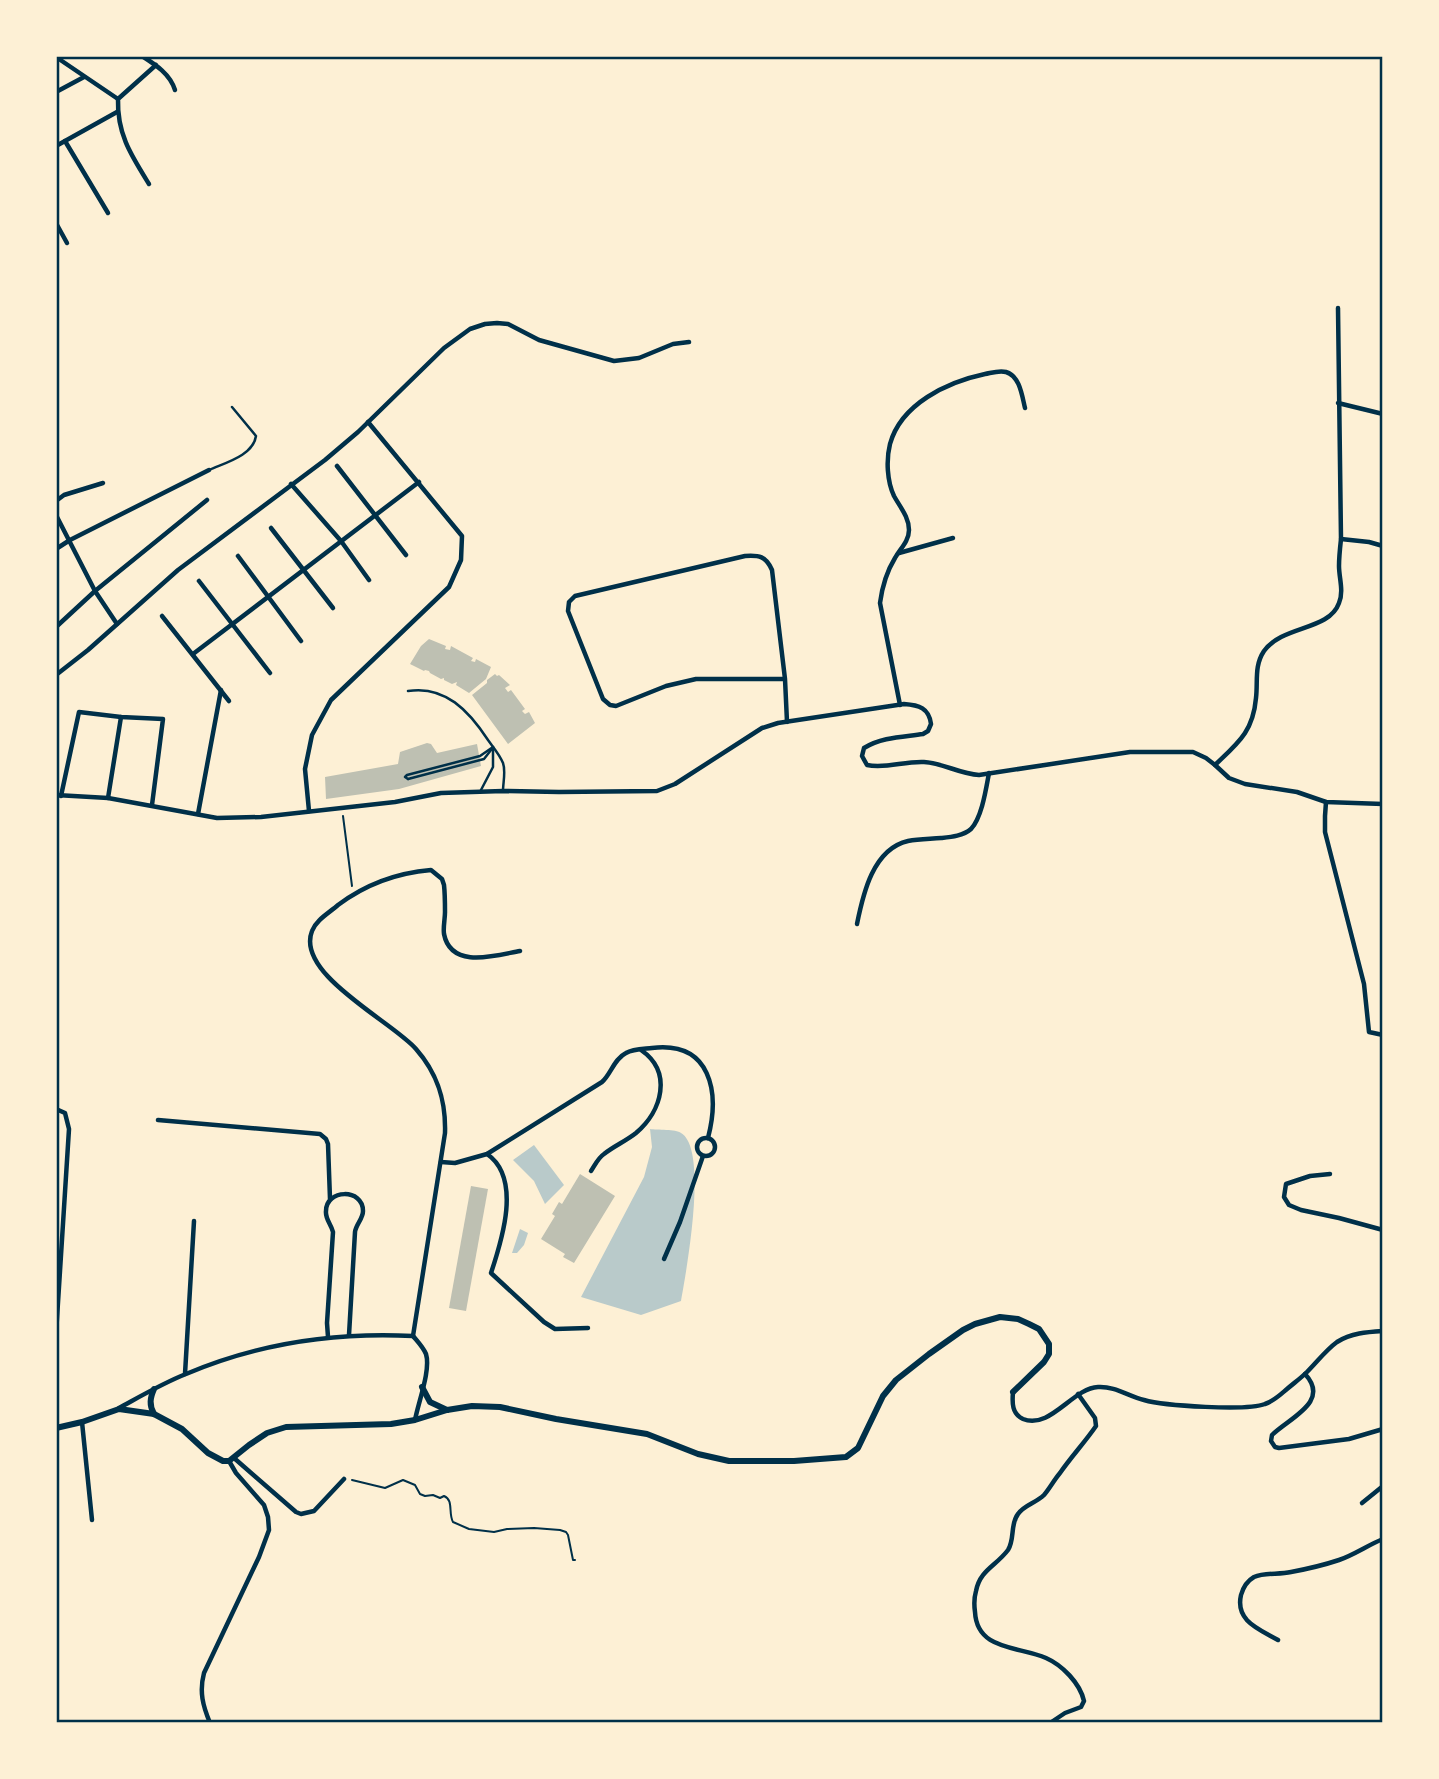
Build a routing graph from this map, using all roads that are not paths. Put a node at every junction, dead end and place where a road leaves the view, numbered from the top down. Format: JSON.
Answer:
{"nodes":[{"id":1,"x":142,"y":56,"type":"edge"},
{"id":2,"x":56,"y":57,"type":"edge"},
{"id":3,"x":156,"y":65,"type":"junction"},
{"id":4,"x":84,"y":77,"type":"junction"},
{"id":5,"x":175,"y":90,"type":"dead end"},
{"id":6,"x":56,"y":92,"type":"edge"},
{"id":7,"x":118,"y":99,"type":"junction"},
{"id":8,"x":117,"y":112,"type":"junction"},
{"id":9,"x":65,"y":141,"type":"junction"},
{"id":10,"x":56,"y":146,"type":"edge"},
{"id":11,"x":149,"y":184,"type":"dead end"},
{"id":12,"x":108,"y":213,"type":"dead end"},
{"id":13,"x":56,"y":223,"type":"edge"},
{"id":14,"x":68,"y":243,"type":"dead end"},
{"id":15,"x":1338,"y":308,"type":"dead end"},
{"id":16,"x":689,"y":342,"type":"dead end"},
{"id":17,"x":1338,"y":403,"type":"junction"},
{"id":18,"x":232,"y":408,"type":"dead end"},
{"id":19,"x":1025,"y":408,"type":"dead end"},
{"id":20,"x":1383,"y":414,"type":"edge"},
{"id":21,"x":368,"y":422,"type":"junction"},
{"id":22,"x":337,"y":466,"type":"dead end"},
{"id":23,"x":209,"y":470,"type":"joint"},
{"id":24,"x":419,"y":482,"type":"junction"},
{"id":25,"x":103,"y":483,"type":"dead end"},
{"id":26,"x":291,"y":484,"type":"junction"},
{"id":27,"x":56,"y":500,"type":"edge"},
{"id":28,"x":207,"y":500,"type":"dead end"},
{"id":29,"x":376,"y":514,"type":"junction"},
{"id":30,"x":56,"y":515,"type":"edge"},
{"id":31,"x":271,"y":528,"type":"dead end"},
{"id":32,"x":953,"y":538,"type":"dead end"},
{"id":33,"x":1341,"y":539,"type":"junction"},
{"id":34,"x":70,"y":540,"type":"junction"},
{"id":35,"x":341,"y":541,"type":"junction"},
{"id":36,"x":1383,"y":546,"type":"edge"},
{"id":37,"x":56,"y":549,"type":"edge"},
{"id":38,"x":898,"y":553,"type":"junction"},
{"id":39,"x":406,"y":555,"type":"dead end"},
{"id":40,"x":238,"y":556,"type":"dead end"},
{"id":41,"x":303,"y":570,"type":"junction"},
{"id":42,"x":199,"y":580,"type":"dead end"},
{"id":43,"x":369,"y":580,"type":"dead end"},
{"id":44,"x":95,"y":592,"type":"junction"},
{"id":45,"x":268,"y":597,"type":"junction"},
{"id":46,"x":333,"y":608,"type":"dead end"},
{"id":47,"x":162,"y":616,"type":"dead end"},
{"id":48,"x":117,"y":624,"type":"junction"},
{"id":49,"x":232,"y":624,"type":"junction"},
{"id":50,"x":56,"y":627,"type":"edge"},
{"id":51,"x":301,"y":641,"type":"dead end"},
{"id":52,"x":192,"y":654,"type":"junction"},
{"id":53,"x":270,"y":673,"type":"dead end"},
{"id":54,"x":56,"y":675,"type":"edge"},
{"id":55,"x":785,"y":679,"type":"junction"},
{"id":56,"x":221,"y":690,"type":"junction"},
{"id":57,"x":408,"y":691,"type":"dead end"},
{"id":58,"x":229,"y":701,"type":"dead end"},
{"id":59,"x":900,"y":705,"type":"junction"},
{"id":60,"x":121,"y":717,"type":"junction"},
{"id":61,"x":787,"y":722,"type":"junction"},
{"id":62,"x":493,"y":747,"type":"junction"},
{"id":63,"x":1215,"y":765,"type":"junction"},
{"id":64,"x":989,"y":773,"type":"junction"},
{"id":65,"x":408,"y":779,"type":"dead end"},
{"id":66,"x":502,"y":791,"type":"junction"},
{"id":67,"x":481,"y":792,"type":"junction"},
{"id":68,"x":59,"y":796,"type":"edge"},
{"id":69,"x":108,"y":798,"type":"junction"},
{"id":70,"x":1326,"y":802,"type":"junction"},
{"id":71,"x":1383,"y":804,"type":"edge"},
{"id":72,"x":152,"y":805,"type":"junction"},
{"id":73,"x":309,"y":811,"type":"junction"},
{"id":74,"x":198,"y":814,"type":"junction"},
{"id":75,"x":856,"y":924,"type":"dead end"},
{"id":76,"x":520,"y":951,"type":"dead end"},
{"id":77,"x":1383,"y":1035,"type":"edge"},
{"id":78,"x":640,"y":1049,"type":"junction"},
{"id":79,"x":58,"y":1109,"type":"edge"},
{"id":80,"x":158,"y":1120,"type":"dead end"},
{"id":81,"x":708,"y":1138,"type":"junction"},
{"id":82,"x":488,"y":1154,"type":"junction"},
{"id":83,"x":703,"y":1156,"type":"junction"},
{"id":84,"x":441,"y":1162,"type":"junction"},
{"id":85,"x":591,"y":1171,"type":"dead end"},
{"id":86,"x":1330,"y":1174,"type":"dead end"},
{"id":87,"x":330,"y":1200,"type":"junction"},
{"id":88,"x":194,"y":1221,"type":"dead end"},
{"id":89,"x":1383,"y":1230,"type":"edge"},
{"id":90,"x":664,"y":1259,"type":"dead end"},
{"id":91,"x":588,"y":1328,"type":"dead end"},
{"id":92,"x":1383,"y":1331,"type":"edge"},
{"id":93,"x":56,"y":1334,"type":"edge"},
{"id":94,"x":349,"y":1335,"type":"junction"},
{"id":95,"x":413,"y":1336,"type":"junction"},
{"id":96,"x":328,"y":1337,"type":"junction"},
{"id":97,"x":185,"y":1374,"type":"junction"},
{"id":98,"x":1305,"y":1374,"type":"junction"},
{"id":99,"x":422,"y":1387,"type":"junction"},
{"id":100,"x":155,"y":1389,"type":"junction"},
{"id":101,"x":1013,"y":1392,"type":"joint"},
{"id":102,"x":1078,"y":1394,"type":"junction"},
{"id":103,"x":119,"y":1409,"type":"junction"},
{"id":104,"x":447,"y":1410,"type":"junction"},
{"id":105,"x":154,"y":1414,"type":"junction"},
{"id":106,"x":415,"y":1420,"type":"junction"},
{"id":107,"x":82,"y":1422,"type":"junction"},
{"id":108,"x":56,"y":1428,"type":"edge"},
{"id":109,"x":1383,"y":1429,"type":"edge"},
{"id":110,"x":231,"y":1459,"type":"junction"},
{"id":111,"x":344,"y":1479,"type":"road end"},
{"id":112,"x":1383,"y":1486,"type":"edge"},
{"id":113,"x":1362,"y":1503,"type":"dead end"},
{"id":114,"x":92,"y":1520,"type":"dead end"},
{"id":115,"x":1383,"y":1539,"type":"edge"},
{"id":116,"x":1278,"y":1640,"type":"dead end"},
{"id":117,"x":210,"y":1723,"type":"edge"},
{"id":118,"x":1050,"y":1723,"type":"edge"}],
"edges":[{"from":1,"to":3,"type":"street"},
{"from":2,"to":4,"type":"street"},
{"from":3,"to":5,"type":"street"},
{"from":3,"to":7,"type":"street"},
{"from":4,"to":6,"type":"street"},
{"from":4,"to":7,"type":"street"},
{"from":7,"to":8,"type":"street"},
{"from":8,"to":9,"type":"street"},
{"from":8,"to":11,"type":"street"},
{"from":9,"to":10,"type":"street"},
{"from":9,"to":12,"type":"street"},
{"from":13,"to":14,"type":"street"},
{"from":15,"to":17,"type":"street"},
{"from":16,"to":21,"type":"street"},
{"from":17,"to":20,"type":"street"},
{"from":17,"to":33,"type":"street"},
{"from":18,"to":23,"type":"lane"},
{"from":19,"to":38,"type":"street"},
{"from":21,"to":24,"type":"street"},
{"from":21,"to":26,"type":"street"},
{"from":22,"to":29,"type":"street"},
{"from":23,"to":34,"type":"street"},
{"from":24,"to":29,"type":"street"},
{"from":24,"to":73,"type":"street"},
{"from":25,"to":27,"type":"street"},
{"from":26,"to":35,"type":"street"},
{"from":26,"to":48,"type":"street"},
{"from":28,"to":44,"type":"street"},
{"from":29,"to":35,"type":"street"},
{"from":29,"to":39,"type":"street"},
{"from":30,"to":34,"type":"street"},
{"from":31,"to":41,"type":"street"},
{"from":32,"to":38,"type":"street"},
{"from":33,"to":36,"type":"street"},
{"from":33,"to":63,"type":"street"},
{"from":34,"to":37,"type":"street"},
{"from":34,"to":44,"type":"street"},
{"from":35,"to":41,"type":"street"},
{"from":35,"to":43,"type":"street"},
{"from":38,"to":59,"type":"street"},
{"from":40,"to":45,"type":"street"},
{"from":41,"to":45,"type":"street"},
{"from":41,"to":46,"type":"street"},
{"from":42,"to":49,"type":"street"},
{"from":44,"to":48,"type":"street"},
{"from":44,"to":50,"type":"street"},
{"from":45,"to":49,"type":"street"},
{"from":45,"to":51,"type":"street"},
{"from":47,"to":52,"type":"street"},
{"from":48,"to":54,"type":"street"},
{"from":49,"to":52,"type":"street"},
{"from":49,"to":53,"type":"street"},
{"from":52,"to":56,"type":"street"},
{"from":55,"to":55,"type":"street"},
{"from":55,"to":61,"type":"street"},
{"from":56,"to":58,"type":"street"},
{"from":56,"to":74,"type":"street"},
{"from":57,"to":62,"type":"lane"},
{"from":59,"to":61,"type":"street"},
{"from":59,"to":64,"type":"street"},
{"from":60,"to":68,"type":"street"},
{"from":60,"to":69,"type":"street"},
{"from":60,"to":72,"type":"street"},
{"from":61,"to":66,"type":"street"},
{"from":62,"to":65,"type":"lane"},
{"from":62,"to":66,"type":"lane"},
{"from":62,"to":67,"type":"lane"},
{"from":63,"to":64,"type":"street"},
{"from":63,"to":70,"type":"street"},
{"from":64,"to":75,"type":"street"},
{"from":66,"to":67,"type":"street"},
{"from":67,"to":73,"type":"street"},
{"from":68,"to":69,"type":"street"},
{"from":69,"to":72,"type":"street"},
{"from":70,"to":71,"type":"street"},
{"from":70,"to":77,"type":"street"},
{"from":72,"to":74,"type":"street"},
{"from":73,"to":74,"type":"street"},
{"from":76,"to":84,"type":"street"},
{"from":78,"to":81,"type":"street"},
{"from":78,"to":82,"type":"street"},
{"from":78,"to":85,"type":"street"},
{"from":79,"to":93,"type":"street"},
{"from":80,"to":87,"type":"street"},
{"from":81,"to":83,"type":"street"},
{"from":81,"to":83,"type":"street"},
{"from":82,"to":84,"type":"street"},
{"from":82,"to":91,"type":"street"},
{"from":83,"to":90,"type":"street"},
{"from":84,"to":95,"type":"street"},
{"from":86,"to":89,"type":"street"},
{"from":87,"to":94,"type":"street"},
{"from":87,"to":96,"type":"street"},
{"from":88,"to":97,"type":"street"},
{"from":92,"to":98,"type":"street"},
{"from":94,"to":95,"type":"street"},
{"from":94,"to":96,"type":"street"},
{"from":95,"to":99,"type":"street"},
{"from":96,"to":97,"type":"street"},
{"from":97,"to":100,"type":"street"},
{"from":98,"to":102,"type":"street"},
{"from":98,"to":109,"type":"street"},
{"from":99,"to":104,"type":"street"},
{"from":99,"to":106,"type":"street"},
{"from":100,"to":103,"type":"street"},
{"from":100,"to":105,"type":"street"},
{"from":101,"to":102,"type":"street"},
{"from":101,"to":104,"type":"street"},
{"from":102,"to":118,"type":"street"},
{"from":103,"to":105,"type":"street"},
{"from":103,"to":107,"type":"street"},
{"from":104,"to":106,"type":"street"},
{"from":105,"to":110,"type":"street"},
{"from":106,"to":110,"type":"street"},
{"from":107,"to":108,"type":"street"},
{"from":107,"to":114,"type":"street"},
{"from":110,"to":111,"type":"street"},
{"from":110,"to":117,"type":"street"},
{"from":112,"to":113,"type":"street"},
{"from":115,"to":116,"type":"street"}]}
